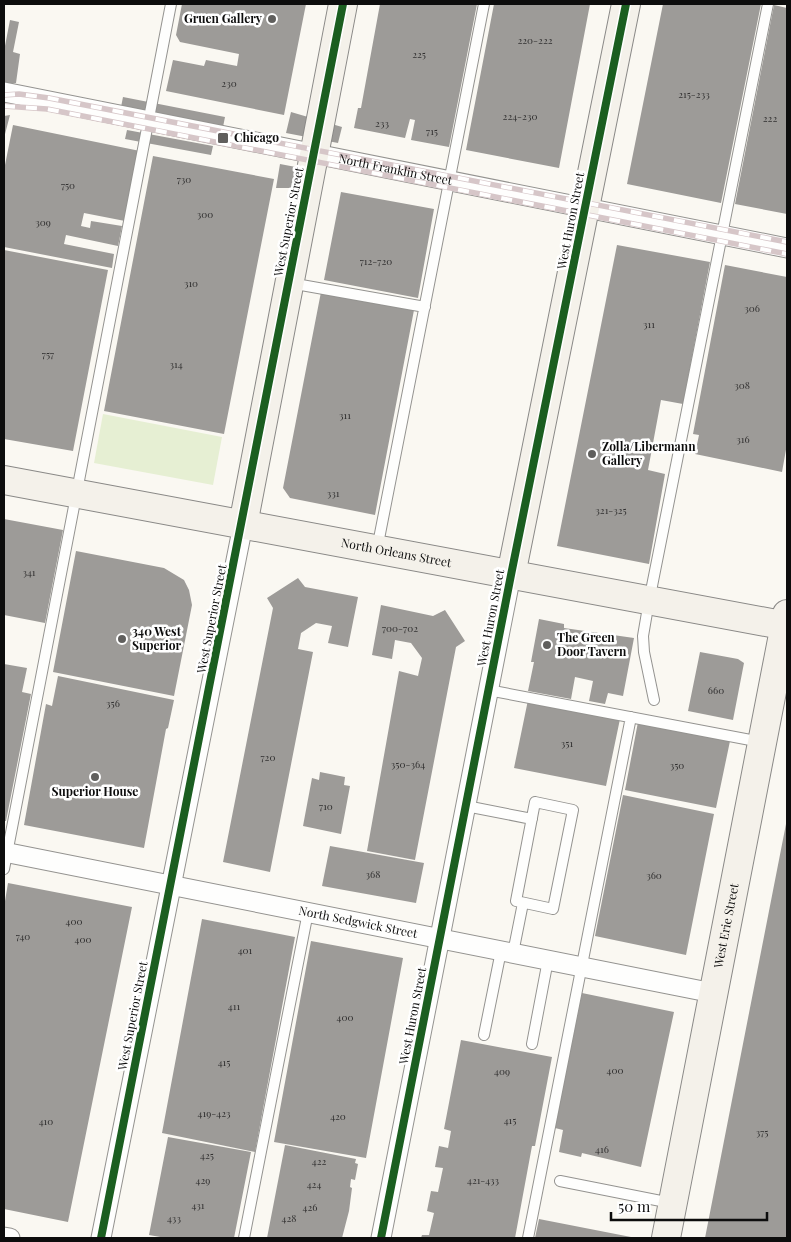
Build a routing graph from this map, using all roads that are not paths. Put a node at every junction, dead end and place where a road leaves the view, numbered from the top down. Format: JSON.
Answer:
{"nodes":[{"id":1,"x":172,"y":4,"type":"edge"},
{"id":2,"x":343,"y":4,"type":"edge"},
{"id":3,"x":484,"y":4,"type":"edge"},
{"id":4,"x":626,"y":4,"type":"edge"},
{"id":5,"x":768,"y":4,"type":"edge"},
{"id":6,"x":4,"y":92,"type":"edge"},
{"id":7,"x":149,"y":121,"type":"junction"},
{"id":8,"x":314,"y":154,"type":"junction"},
{"id":9,"x":449,"y":180,"type":"junction"},
{"id":10,"x":586,"y":208,"type":"junction"},
{"id":11,"x":723,"y":235,"type":"junction"},
{"id":12,"x":787,"y":248,"type":"edge"},
{"id":13,"x":289,"y":283,"type":"junction"},
{"id":14,"x":424,"y":307,"type":"junction"},
{"id":15,"x":4,"y":480,"type":"edge"},
{"id":16,"x":77,"y":494,"type":"junction"},
{"id":17,"x":242,"y":525,"type":"junction"},
{"id":18,"x":377,"y":550,"type":"junction"},
{"id":19,"x":510,"y":574,"type":"junction"},
{"id":20,"x":649,"y":600,"type":"junction"},
{"id":21,"x":786,"y":622,"type":"edge"},
{"id":22,"x":488,"y":690,"type":"junction"},
{"id":23,"x":654,"y":700,"type":"dead end"},
{"id":24,"x":631,"y":717,"type":"junction"},
{"id":25,"x":762,"y":742,"type":"junction"},
{"id":26,"x":466,"y":806,"type":"junction"},
{"id":27,"x":532,"y":819,"type":"junction"},
{"id":28,"x":5,"y":858,"type":"edge"},
{"id":29,"x":171,"y":885,"type":"junction"},
{"id":30,"x":524,"y":903,"type":"junction"},
{"id":31,"x":308,"y":912,"type":"junction"},
{"id":32,"x":440,"y":938,"type":"junction"},
{"id":33,"x":507,"y":952,"type":"junction"},
{"id":34,"x":548,"y":960,"type":"junction"},
{"id":35,"x":582,"y":967,"type":"junction"},
{"id":36,"x":713,"y":993,"type":"junction"},
{"id":37,"x":484,"y":1035,"type":"dead end"},
{"id":38,"x":532,"y":1044,"type":"dead end"},
{"id":39,"x":560,"y":1181,"type":"dead end"},
{"id":40,"x":672,"y":1204,"type":"junction"},
{"id":41,"x":4,"y":1237,"type":"edge"},
{"id":42,"x":10,"y":1238,"type":"edge"},
{"id":43,"x":100,"y":1238,"type":"edge"},
{"id":44,"x":244,"y":1238,"type":"edge"},
{"id":45,"x":381,"y":1238,"type":"edge"},
{"id":46,"x":528,"y":1238,"type":"edge"},
{"id":47,"x":666,"y":1238,"type":"edge"}],
"edges":[{"from":1,"to":7,"type":"lane"},
{"from":2,"to":8,"type":"street","name":"West Superior Street"},
{"from":3,"to":9,"type":"lane"},
{"from":4,"to":10,"type":"street","name":"West Huron Street"},
{"from":5,"to":11,"type":"lane"},
{"from":6,"to":7,"type":"street","name":"North Franklin Street"},
{"from":7,"to":8,"type":"street","name":"North Franklin Street"},
{"from":7,"to":16,"type":"lane"},
{"from":8,"to":9,"type":"street","name":"North Franklin Street"},
{"from":8,"to":13,"type":"street","name":"West Superior Street"},
{"from":9,"to":10,"type":"street","name":"North Franklin Street"},
{"from":9,"to":14,"type":"lane"},
{"from":10,"to":11,"type":"street","name":"North Franklin Street"},
{"from":10,"to":19,"type":"street","name":"West Huron Street"},
{"from":11,"to":12,"type":"street","name":"North Franklin Street"},
{"from":11,"to":20,"type":"lane"},
{"from":13,"to":14,"type":"lane"},
{"from":13,"to":17,"type":"street","name":"West Superior Street"},
{"from":14,"to":18,"type":"lane"},
{"from":15,"to":16,"type":"street","name":"North Orleans Street"},
{"from":16,"to":17,"type":"street","name":"North Orleans Street"},
{"from":16,"to":28,"type":"lane"},
{"from":17,"to":18,"type":"street","name":"North Orleans Street"},
{"from":17,"to":29,"type":"street","name":"West Superior Street"},
{"from":18,"to":19,"type":"street","name":"North Orleans Street"},
{"from":19,"to":20,"type":"street","name":"North Orleans Street"},
{"from":19,"to":22,"type":"street","name":"West Huron Street"},
{"from":20,"to":21,"type":"street","name":"North Orleans Street"},
{"from":20,"to":23,"type":"lane"},
{"from":21,"to":25,"type":"street","name":"West Erie Street"},
{"from":22,"to":24,"type":"lane"},
{"from":22,"to":26,"type":"street","name":"West Huron Street"},
{"from":24,"to":25,"type":"lane"},
{"from":24,"to":35,"type":"lane"},
{"from":25,"to":36,"type":"street","name":"West Erie Street"},
{"from":26,"to":27,"type":"lane"},
{"from":26,"to":32,"type":"street","name":"West Huron Street"},
{"from":27,"to":30,"type":"lane"},
{"from":27,"to":30,"type":"lane"},
{"from":28,"to":29,"type":"street","name":"North Sedgwick Street"},
{"from":29,"to":31,"type":"street","name":"North Sedgwick Street"},
{"from":29,"to":43,"type":"street","name":"West Superior Street"},
{"from":30,"to":33,"type":"lane"},
{"from":31,"to":32,"type":"street","name":"North Sedgwick Street"},
{"from":31,"to":44,"type":"lane"},
{"from":32,"to":33,"type":"street","name":"North Sedgwick Street"},
{"from":32,"to":45,"type":"street","name":"West Huron Street"},
{"from":33,"to":34,"type":"street","name":"North Sedgwick Street"},
{"from":33,"to":37,"type":"lane"},
{"from":34,"to":35,"type":"street","name":"North Sedgwick Street"},
{"from":34,"to":38,"type":"lane"},
{"from":35,"to":36,"type":"street","name":"North Sedgwick Street"},
{"from":35,"to":46,"type":"lane"},
{"from":36,"to":40,"type":"street","name":"West Erie Street"},
{"from":39,"to":40,"type":"lane"},
{"from":40,"to":47,"type":"street","name":"West Erie Street"},
{"from":41,"to":42,"type":"street"}]}
